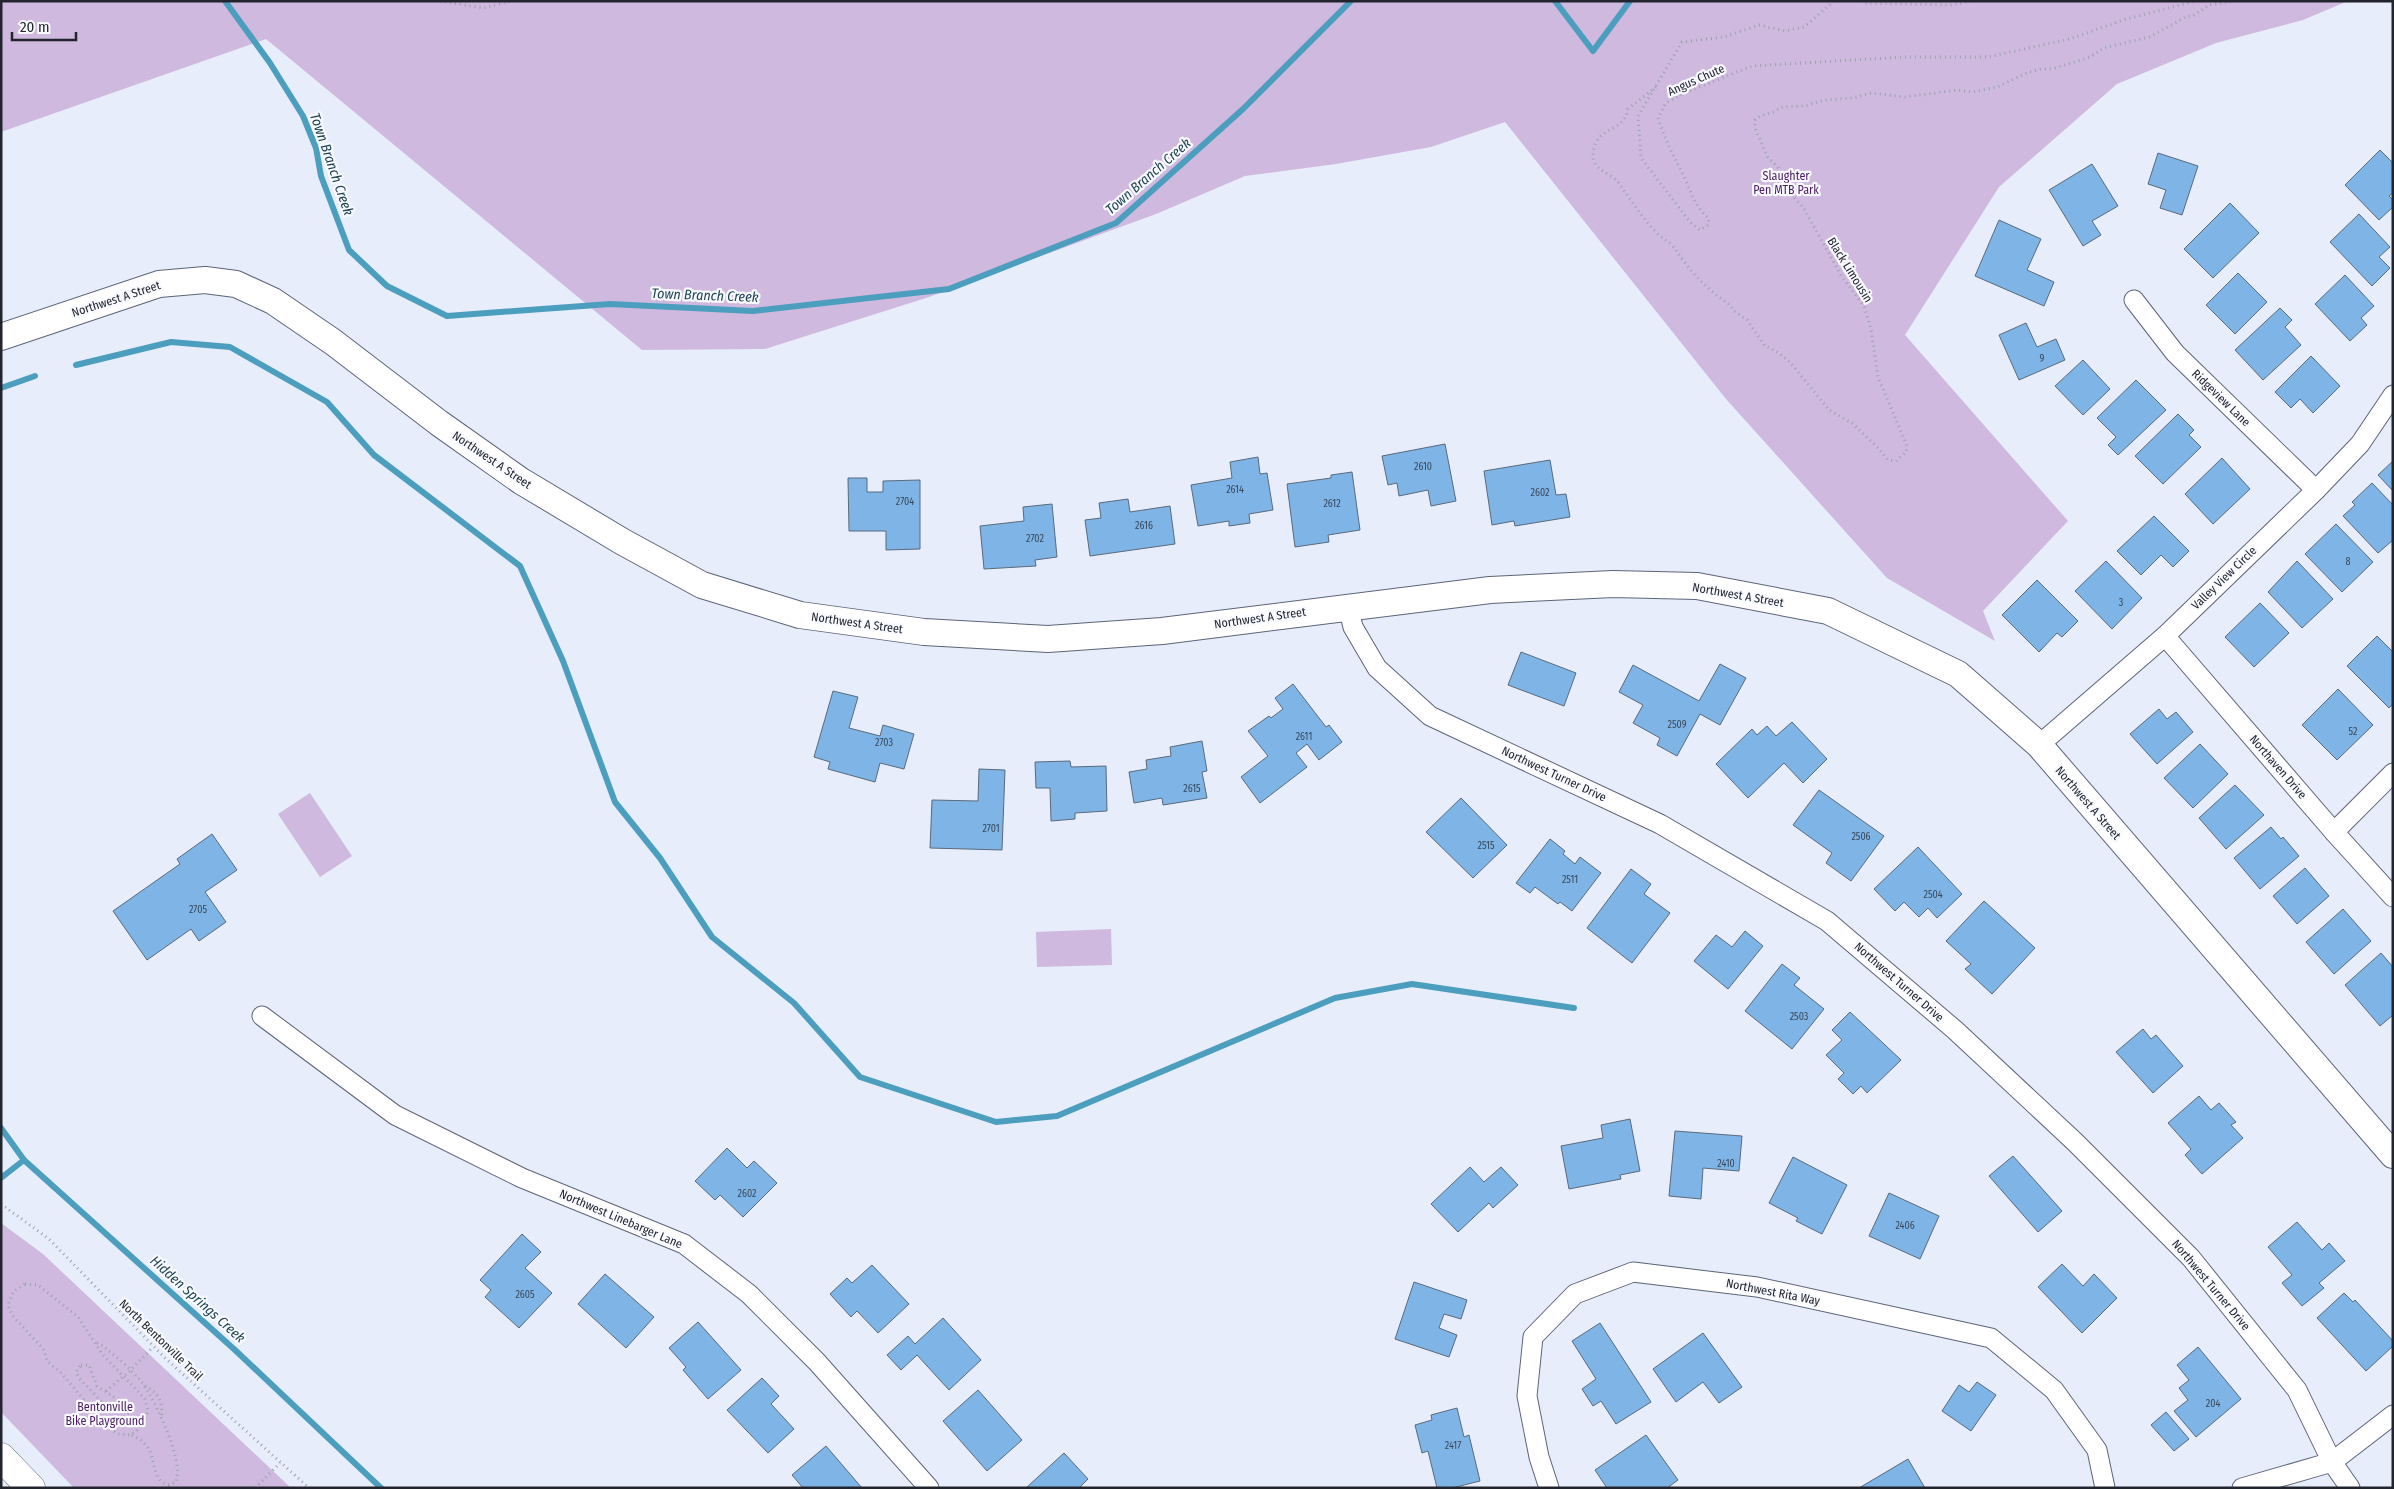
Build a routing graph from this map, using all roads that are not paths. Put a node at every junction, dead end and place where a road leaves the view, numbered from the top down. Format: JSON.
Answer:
{"nodes":[{"id":1,"x":2134,"y":300,"type":"dead end"},
{"id":2,"x":1,"y":337,"type":"edge"},
{"id":3,"x":2393,"y":395,"type":"edge"},
{"id":4,"x":2316,"y":490,"type":"junction"},
{"id":5,"x":1348,"y":606,"type":"junction"},
{"id":6,"x":2165,"y":636,"type":"junction"},
{"id":7,"x":2039,"y":745,"type":"junction"},
{"id":8,"x":2393,"y":773,"type":"edge"},
{"id":9,"x":2334,"y":832,"type":"junction"},
{"id":10,"x":2393,"y":897,"type":"edge"},
{"id":11,"x":262,"y":1016,"type":"dead end"},
{"id":12,"x":2393,"y":1155,"type":"edge"},
{"id":13,"x":2393,"y":1416,"type":"edge"},
{"id":14,"x":1,"y":1457,"type":"edge"},
{"id":15,"x":2332,"y":1462,"type":"junction"},
{"id":16,"x":30,"y":1488,"type":"edge"},
{"id":17,"x":929,"y":1488,"type":"edge"},
{"id":18,"x":1549,"y":1488,"type":"edge"},
{"id":19,"x":2105,"y":1488,"type":"edge"},
{"id":20,"x":2242,"y":1488,"type":"edge"},
{"id":21,"x":2350,"y":1488,"type":"edge"}],
"edges":[{"from":1,"to":4,"type":"street","name":"Ridgeview Lane"},
{"from":2,"to":5,"type":"street","name":"Northwest A Street"},
{"from":3,"to":4,"type":"street","name":"Valley View Circle"},
{"from":4,"to":6,"type":"street","name":"Valley View Circle"},
{"from":5,"to":7,"type":"street","name":"Northwest A Street"},
{"from":5,"to":15,"type":"street","name":"Northwest Turner Drive"},
{"from":6,"to":7,"type":"street","name":"Valley View Circle"},
{"from":6,"to":9,"type":"street","name":"Northaven Drive"},
{"from":7,"to":12,"type":"street","name":"Northwest A Street"},
{"from":8,"to":9,"type":"street"},
{"from":9,"to":10,"type":"street","name":"Northaven Drive"},
{"from":11,"to":17,"type":"street","name":"Northwest Linebarger Lane"},
{"from":13,"to":15,"type":"street"},
{"from":14,"to":16,"type":"main road"},
{"from":15,"to":20,"type":"street"},
{"from":15,"to":21,"type":"street","name":"Northwest Turner Drive"},
{"from":18,"to":19,"type":"street","name":"Northwest Rita Way"}]}
